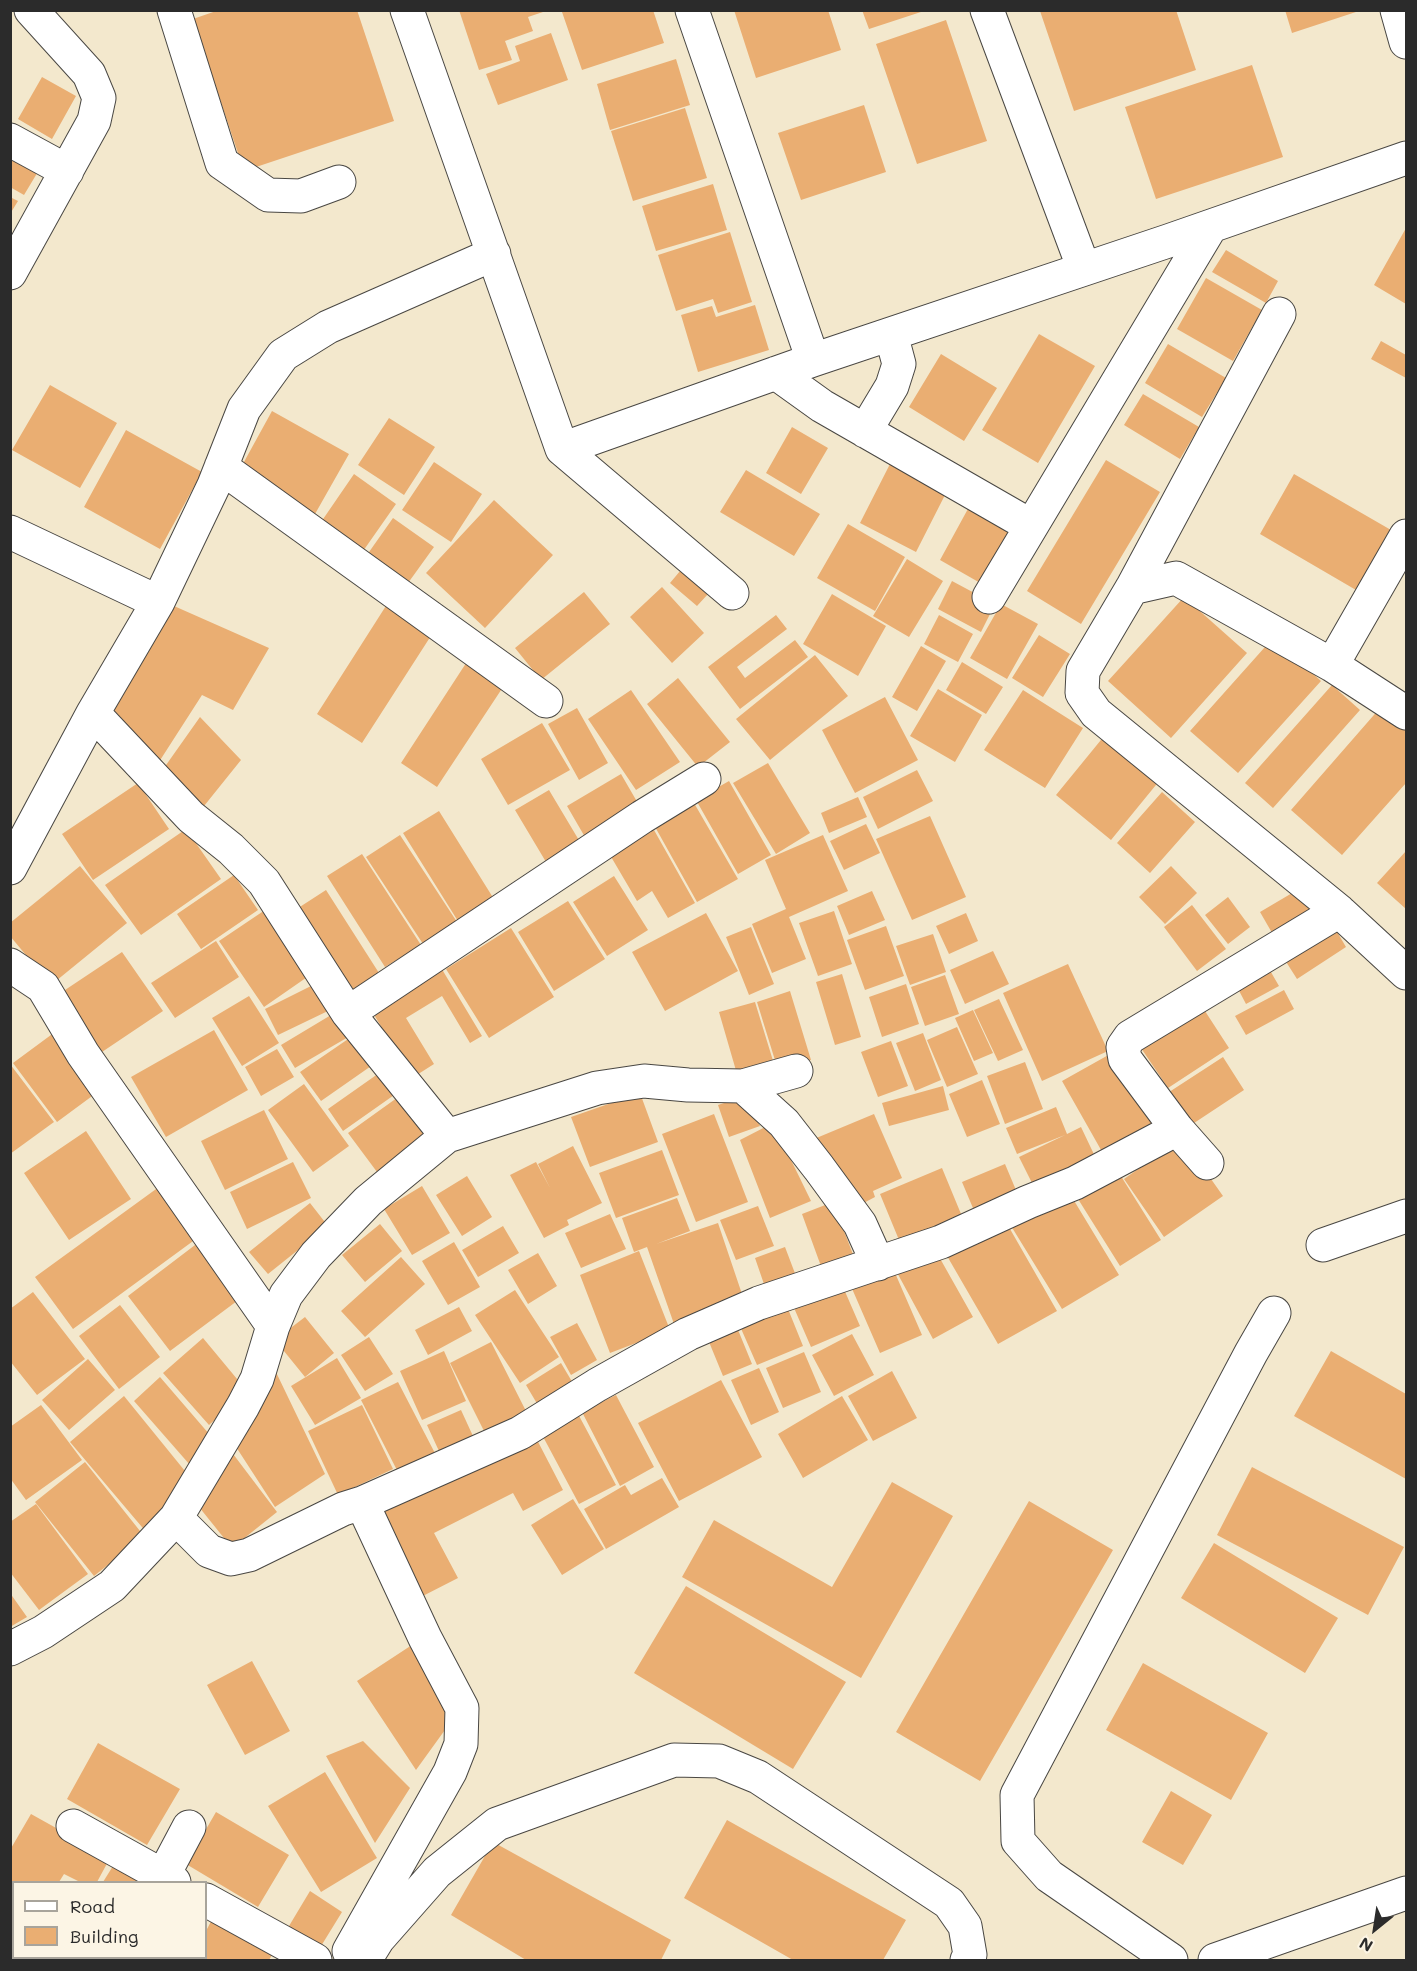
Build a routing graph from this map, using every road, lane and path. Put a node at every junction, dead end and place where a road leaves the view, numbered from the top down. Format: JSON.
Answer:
{"nodes":[{"id":1,"x":31,"y":10,"type":"edge"},
{"id":2,"x":174,"y":10,"type":"edge"},
{"id":3,"x":407,"y":10,"type":"edge"},
{"id":4,"x":692,"y":10,"type":"edge"},
{"id":5,"x":1397,"y":10,"type":"edge"},
{"id":6,"x":992,"y":12,"type":"edge"},
{"id":7,"x":1407,"y":42,"type":"edge"},
{"id":8,"x":10,"y":140,"type":"edge"},
{"id":9,"x":1407,"y":158,"type":"edge"},
{"id":10,"x":67,"y":171,"type":"junction"},
{"id":11,"x":339,"y":182,"type":"dead end"},
{"id":12,"x":1211,"y":226,"type":"junction"},
{"id":13,"x":494,"y":254,"type":"junction"},
{"id":14,"x":1084,"y":269,"type":"junction"},
{"id":15,"x":10,"y":273,"type":"edge"},
{"id":16,"x":1279,"y":314,"type":"dead end"},
{"id":17,"x":891,"y":334,"type":"junction"},
{"id":18,"x":813,"y":360,"type":"junction"},
{"id":19,"x":776,"y":373,"type":"junction"},
{"id":20,"x":865,"y":431,"type":"junction"},
{"id":21,"x":562,"y":449,"type":"junction"},
{"id":22,"x":221,"y":467,"type":"junction"},
{"id":23,"x":1031,"y":526,"type":"junction"},
{"id":24,"x":10,"y":532,"type":"edge"},
{"id":25,"x":1407,"y":536,"type":"edge"},
{"id":26,"x":1132,"y":588,"type":"junction"},
{"id":27,"x":732,"y":593,"type":"dead end"},
{"id":28,"x":989,"y":597,"type":"dead end"},
{"id":29,"x":158,"y":602,"type":"junction"},
{"id":30,"x":1332,"y":665,"type":"junction"},
{"id":31,"x":546,"y":701,"type":"dead end"},
{"id":32,"x":93,"y":712,"type":"junction"},
{"id":33,"x":1407,"y":713,"type":"edge"},
{"id":34,"x":704,"y":779,"type":"dead end"},
{"id":35,"x":10,"y":868,"type":"edge"},
{"id":36,"x":1340,"y":911,"type":"junction"},
{"id":37,"x":10,"y":966,"type":"edge"},
{"id":38,"x":1407,"y":973,"type":"edge"},
{"id":39,"x":348,"y":1013,"type":"junction"},
{"id":40,"x":796,"y":1071,"type":"dead end"},
{"id":41,"x":743,"y":1086,"type":"junction"},
{"id":42,"x":1177,"y":1128,"type":"junction"},
{"id":43,"x":447,"y":1136,"type":"junction"},
{"id":44,"x":1207,"y":1163,"type":"dead end"},
{"id":45,"x":1407,"y":1216,"type":"edge"},
{"id":46,"x":1323,"y":1245,"type":"dead end"},
{"id":47,"x":878,"y":1264,"type":"junction"},
{"id":48,"x":1274,"y":1313,"type":"dead end"},
{"id":49,"x":273,"y":1326,"type":"junction"},
{"id":50,"x":362,"y":1503,"type":"junction"},
{"id":51,"x":176,"y":1518,"type":"junction"},
{"id":52,"x":10,"y":1649,"type":"edge"},
{"id":53,"x":73,"y":1826,"type":"dead end"},
{"id":54,"x":189,"y":1827,"type":"dead end"},
{"id":55,"x":168,"y":1879,"type":"edge"},
{"id":56,"x":1407,"y":1893,"type":"edge"},
{"id":57,"x":207,"y":1901,"type":"edge"},
{"id":58,"x":315,"y":1960,"type":"edge"},
{"id":59,"x":344,"y":1960,"type":"edge"},
{"id":60,"x":365,"y":1960,"type":"edge"},
{"id":61,"x":967,"y":1960,"type":"edge"},
{"id":62,"x":1171,"y":1960,"type":"edge"},
{"id":63,"x":1215,"y":1960,"type":"edge"}],
"edges":[{"from":1,"to":10,"type":"street"},
{"from":2,"to":11,"type":"street"},
{"from":3,"to":13,"type":"street"},
{"from":4,"to":18,"type":"street"},
{"from":5,"to":7,"type":"street"},
{"from":6,"to":14,"type":"street"},
{"from":8,"to":10,"type":"street"},
{"from":9,"to":12,"type":"street"},
{"from":10,"to":15,"type":"street"},
{"from":12,"to":14,"type":"street"},
{"from":12,"to":23,"type":"street"},
{"from":13,"to":21,"type":"street"},
{"from":13,"to":22,"type":"street"},
{"from":14,"to":17,"type":"street"},
{"from":16,"to":26,"type":"street"},
{"from":17,"to":18,"type":"street"},
{"from":17,"to":20,"type":"street"},
{"from":18,"to":19,"type":"street"},
{"from":19,"to":20,"type":"street"},
{"from":19,"to":21,"type":"street"},
{"from":20,"to":23,"type":"street"},
{"from":21,"to":27,"type":"street"},
{"from":22,"to":29,"type":"street"},
{"from":22,"to":31,"type":"street"},
{"from":23,"to":28,"type":"street"},
{"from":24,"to":29,"type":"street"},
{"from":25,"to":30,"type":"street"},
{"from":26,"to":30,"type":"street"},
{"from":26,"to":36,"type":"street"},
{"from":29,"to":32,"type":"street"},
{"from":30,"to":33,"type":"street"},
{"from":32,"to":35,"type":"street"},
{"from":32,"to":39,"type":"street"},
{"from":34,"to":39,"type":"street"},
{"from":36,"to":38,"type":"street"},
{"from":36,"to":42,"type":"street"},
{"from":37,"to":49,"type":"street"},
{"from":39,"to":43,"type":"street"},
{"from":40,"to":41,"type":"street"},
{"from":41,"to":43,"type":"street"},
{"from":41,"to":47,"type":"street"},
{"from":42,"to":44,"type":"street"},
{"from":42,"to":47,"type":"street"},
{"from":43,"to":49,"type":"street"},
{"from":45,"to":46,"type":"street"},
{"from":47,"to":50,"type":"street"},
{"from":48,"to":62,"type":"street"},
{"from":49,"to":51,"type":"street"},
{"from":50,"to":51,"type":"street"},
{"from":50,"to":59,"type":"street"},
{"from":51,"to":52,"type":"street"},
{"from":53,"to":55,"type":"street"},
{"from":54,"to":55,"type":"street"},
{"from":56,"to":63,"type":"street"},
{"from":57,"to":58,"type":"street"},
{"from":60,"to":61,"type":"street"}]}
